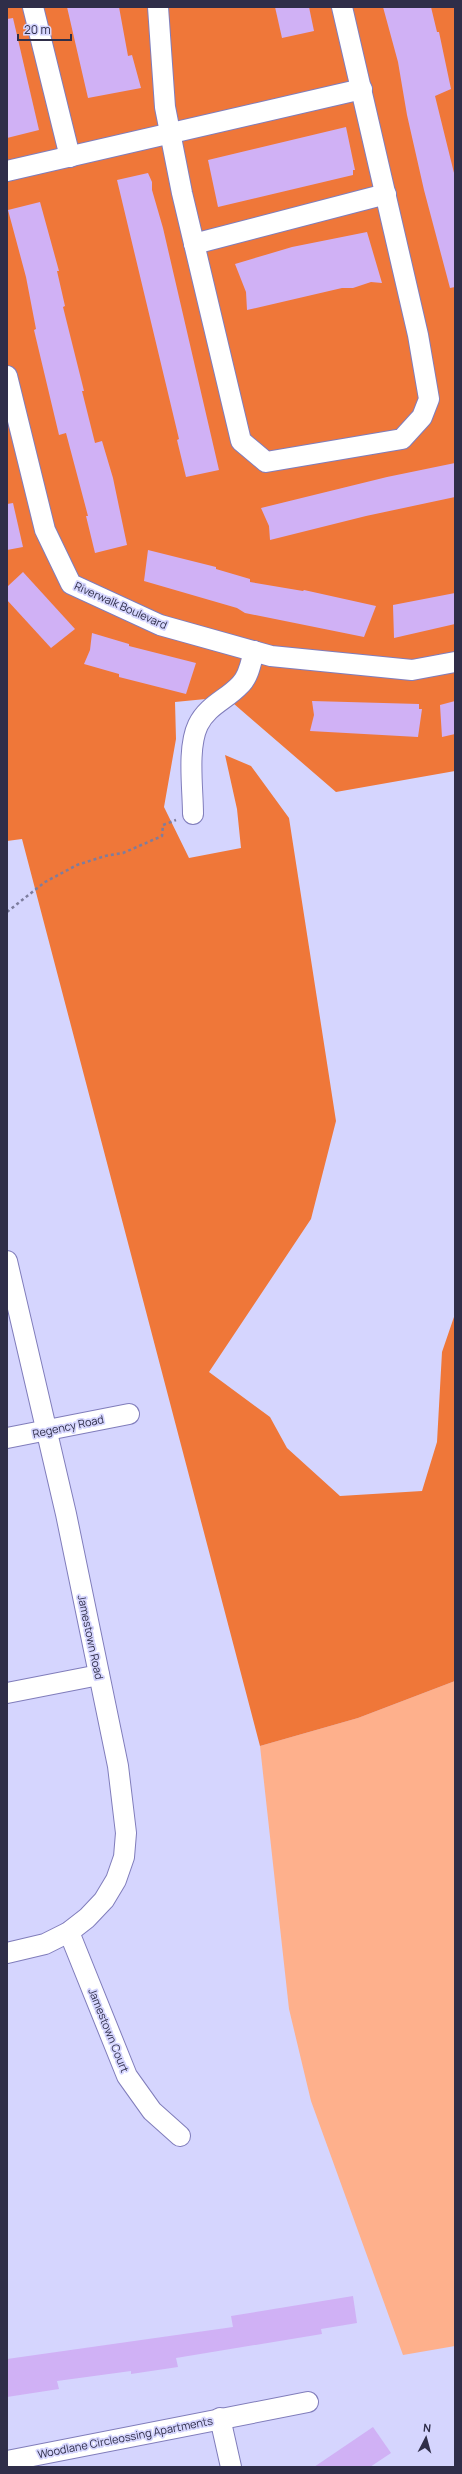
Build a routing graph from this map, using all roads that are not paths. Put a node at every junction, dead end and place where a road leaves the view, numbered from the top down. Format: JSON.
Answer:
{"nodes":[{"id":1,"x":33,"y":7,"type":"edge"},
{"id":2,"x":158,"y":7,"type":"edge"},
{"id":3,"x":342,"y":7,"type":"edge"},
{"id":4,"x":362,"y":89,"type":"junction"},
{"id":5,"x":171,"y":134,"type":"junction"},
{"id":6,"x":70,"y":157,"type":"junction"},
{"id":7,"x":7,"y":171,"type":"edge"},
{"id":8,"x":386,"y":194,"type":"junction"},
{"id":9,"x":194,"y":244,"type":"junction"},
{"id":10,"x":7,"y":376,"type":"edge"},
{"id":11,"x":254,"y":651,"type":"junction"},
{"id":12,"x":455,"y":662,"type":"edge"},
{"id":13,"x":193,"y":814,"type":"road end"},
{"id":14,"x":7,"y":1261,"type":"edge"},
{"id":15,"x":128,"y":1414,"type":"dead end"},
{"id":16,"x":46,"y":1430,"type":"junction"},
{"id":17,"x":7,"y":1438,"type":"edge"},
{"id":18,"x":99,"y":1675,"type":"junction"},
{"id":19,"x":7,"y":1692,"type":"edge"},
{"id":20,"x":69,"y":1932,"type":"junction"},
{"id":21,"x":7,"y":1953,"type":"edge"},
{"id":22,"x":180,"y":2136,"type":"dead end"},
{"id":23,"x":308,"y":2402,"type":"dead end"},
{"id":24,"x":220,"y":2418,"type":"junction"},
{"id":25,"x":7,"y":2461,"type":"edge"},
{"id":26,"x":231,"y":2467,"type":"edge"}],
"edges":[{"from":1,"to":6,"type":"street"},
{"from":2,"to":5,"type":"street"},
{"from":3,"to":4,"type":"street"},
{"from":4,"to":5,"type":"street"},
{"from":4,"to":8,"type":"street"},
{"from":5,"to":6,"type":"street"},
{"from":5,"to":9,"type":"street"},
{"from":6,"to":7,"type":"street"},
{"from":8,"to":9,"type":"street"},
{"from":8,"to":9,"type":"street"},
{"from":10,"to":11,"type":"street","name":"Riverwalk Boulevard"},
{"from":11,"to":12,"type":"street","name":"Riverwalk Boulevard"},
{"from":11,"to":13,"type":"street"},
{"from":14,"to":16,"type":"street","name":"Jamestown Road"},
{"from":15,"to":16,"type":"street","name":"Regency Road"},
{"from":16,"to":17,"type":"street","name":"Regency Road"},
{"from":16,"to":18,"type":"street","name":"Jamestown Road"},
{"from":18,"to":19,"type":"street"},
{"from":18,"to":20,"type":"street","name":"Jamestown Road"},
{"from":20,"to":21,"type":"street","name":"Jamestown Road"},
{"from":20,"to":22,"type":"street","name":"Jamestown Court"},
{"from":23,"to":24,"type":"street","name":"Woodlane Circleossing Apartments"},
{"from":24,"to":25,"type":"street","name":"Woodlane Circleossing Apartments"},
{"from":24,"to":26,"type":"street","name":"Woodlane Circleossing Apartments"}]}
